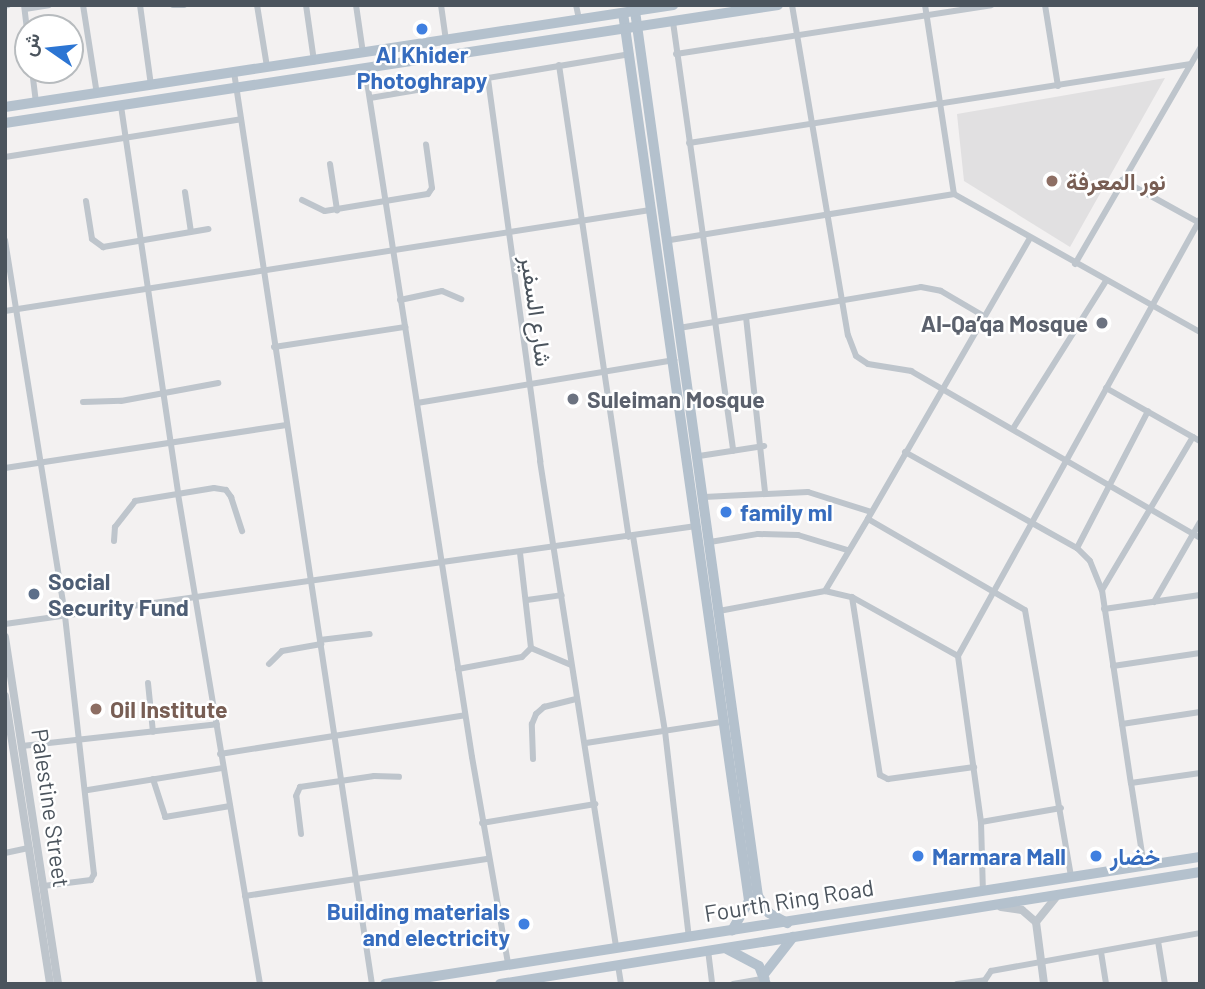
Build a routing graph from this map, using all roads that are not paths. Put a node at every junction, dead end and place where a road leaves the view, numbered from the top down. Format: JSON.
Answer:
{"nodes":[{"id":1,"x":49,"y":5,"type":"edge"},
{"id":2,"x":83,"y":5,"type":"edge"},
{"id":3,"x":140,"y":5,"type":"edge"},
{"id":4,"x":173,"y":5,"type":"edge"},
{"id":5,"x":184,"y":5,"type":"edge"},
{"id":6,"x":257,"y":5,"type":"edge"},
{"id":7,"x":306,"y":5,"type":"edge"},
{"id":8,"x":356,"y":5,"type":"edge"},
{"id":9,"x":441,"y":5,"type":"edge"},
{"id":10,"x":576,"y":5,"type":"edge"},
{"id":11,"x":673,"y":5,"type":"edge"},
{"id":12,"x":778,"y":5,"type":"edge"},
{"id":13,"x":792,"y":5,"type":"edge"},
{"id":14,"x":925,"y":5,"type":"edge"},
{"id":15,"x":991,"y":5,"type":"edge"},
{"id":16,"x":1045,"y":5,"type":"edge"},
{"id":17,"x":24,"y":7,"type":"edge"},
{"id":18,"x":648,"y":7,"type":"edge"},
{"id":19,"x":635,"y":11,"type":"junction"},
{"id":20,"x":623,"y":13,"type":"junction"},
{"id":21,"x":927,"y":15,"type":"junction"},
{"id":22,"x":579,"y":19,"type":"junction"},
{"id":23,"x":673,"y":22,"type":"junction"},
{"id":24,"x":653,"y":24,"type":"junction"},
{"id":25,"x":631,"y":29,"type":"junction"},
{"id":26,"x":600,"y":34,"type":"junction"},
{"id":27,"x":796,"y":35,"type":"junction"},
{"id":28,"x":446,"y":40,"type":"junction"},
{"id":29,"x":1200,"y":48,"type":"edge"},
{"id":30,"x":633,"y":51,"type":"junction"},
{"id":31,"x":363,"y":53,"type":"junction"},
{"id":32,"x":676,"y":54,"type":"junction"},
{"id":33,"x":314,"y":61,"type":"junction"},
{"id":34,"x":1191,"y":64,"type":"junction"},
{"id":35,"x":559,"y":65,"type":"junction"},
{"id":36,"x":267,"y":67,"type":"junction"},
{"id":37,"x":365,"y":69,"type":"junction"},
{"id":38,"x":233,"y":72,"type":"junction"},
{"id":39,"x":488,"y":79,"type":"junction"},
{"id":40,"x":34,"y":84,"type":"edge"},
{"id":41,"x":151,"y":85,"type":"junction"},
{"id":42,"x":1058,"y":86,"type":"junction"},
{"id":43,"x":236,"y":88,"type":"junction"},
{"id":44,"x":97,"y":93,"type":"junction"},
{"id":45,"x":370,"y":98,"type":"junction"},
{"id":46,"x":37,"y":102,"type":"junction"},
{"id":47,"x":942,"y":105,"type":"junction"},
{"id":48,"x":121,"y":106,"type":"junction"},
{"id":49,"x":5,"y":107,"type":"edge"},
{"id":50,"x":241,"y":119,"type":"junction"},
{"id":51,"x":5,"y":123,"type":"edge"},
{"id":52,"x":811,"y":124,"type":"junction"},
{"id":53,"x":125,"y":138,"type":"junction"},
{"id":54,"x":426,"y":144,"type":"dead end"},
{"id":55,"x":689,"y":144,"type":"junction"},
{"id":56,"x":656,"y":149,"type":"junction"},
{"id":57,"x":643,"y":151,"type":"junction"},
{"id":58,"x":5,"y":157,"type":"edge"},
{"id":59,"x":330,"y":164,"type":"dead end"},
{"id":60,"x":1122,"y":180,"type":"junction"},
{"id":61,"x":185,"y":192,"type":"dead end"},
{"id":62,"x":954,"y":194,"type":"junction"},
{"id":63,"x":302,"y":200,"type":"dead end"},
{"id":64,"x":86,"y":201,"type":"dead end"},
{"id":65,"x":386,"y":201,"type":"junction"},
{"id":66,"x":337,"y":209,"type":"junction"},
{"id":67,"x":650,"y":210,"type":"junction"},
{"id":68,"x":827,"y":216,"type":"junction"},
{"id":69,"x":583,"y":221,"type":"junction"},
{"id":70,"x":1199,"y":222,"type":"edge"},
{"id":71,"x":208,"y":229,"type":"dead end"},
{"id":72,"x":191,"y":232,"type":"junction"},
{"id":73,"x":508,"y":233,"type":"junction"},
{"id":74,"x":704,"y":236,"type":"junction"},
{"id":75,"x":1030,"y":238,"type":"junction"},
{"id":76,"x":5,"y":240,"type":"edge"},
{"id":77,"x":670,"y":240,"type":"junction"},
{"id":78,"x":140,"y":243,"type":"junction"},
{"id":79,"x":394,"y":250,"type":"junction"},
{"id":80,"x":1076,"y":264,"type":"junction"},
{"id":81,"x":262,"y":273,"type":"junction"},
{"id":82,"x":1106,"y":281,"type":"junction"},
{"id":83,"x":147,"y":290,"type":"junction"},
{"id":84,"x":461,"y":299,"type":"dead end"},
{"id":85,"x":400,"y":300,"type":"junction"},
{"id":86,"x":841,"y":300,"type":"junction"},
{"id":87,"x":1152,"y":307,"type":"junction"},
{"id":88,"x":15,"y":310,"type":"junction"},
{"id":89,"x":5,"y":312,"type":"edge"},
{"id":90,"x":982,"y":315,"type":"junction"},
{"id":91,"x":746,"y":317,"type":"junction"},
{"id":92,"x":715,"y":322,"type":"junction"},
{"id":93,"x":405,"y":327,"type":"junction"},
{"id":94,"x":679,"y":328,"type":"junction"},
{"id":95,"x":1200,"y":332,"type":"edge"},
{"id":96,"x":274,"y":347,"type":"junction"},
{"id":97,"x":684,"y":359,"type":"junction"},
{"id":98,"x":671,"y":361,"type":"junction"},
{"id":99,"x":606,"y":371,"type":"junction"},
{"id":100,"x":218,"y":383,"type":"dead end"},
{"id":101,"x":529,"y":383,"type":"junction"},
{"id":102,"x":941,"y":387,"type":"junction"},
{"id":103,"x":1106,"y":388,"type":"junction"},
{"id":104,"x":165,"y":395,"type":"junction"},
{"id":105,"x":83,"y":402,"type":"dead end"},
{"id":106,"x":417,"y":403,"type":"junction"},
{"id":107,"x":1148,"y":411,"type":"junction"},
{"id":108,"x":285,"y":425,"type":"junction"},
{"id":109,"x":694,"y":425,"type":"junction"},
{"id":110,"x":681,"y":427,"type":"junction"},
{"id":111,"x":1014,"y":427,"type":"junction"},
{"id":112,"x":1196,"y":439,"type":"edge"},
{"id":113,"x":172,"y":442,"type":"junction"},
{"id":114,"x":764,"y":446,"type":"junction"},
{"id":115,"x":733,"y":451,"type":"junction"},
{"id":116,"x":905,"y":453,"type":"junction"},
{"id":117,"x":699,"y":456,"type":"junction"},
{"id":118,"x":1068,"y":460,"type":"junction"},
{"id":119,"x":38,"y":463,"type":"junction"},
{"id":120,"x":5,"y":468,"type":"edge"},
{"id":121,"x":1111,"y":487,"type":"junction"},
{"id":122,"x":765,"y":493,"type":"junction"},
{"id":123,"x":178,"y":494,"type":"junction"},
{"id":124,"x":704,"y":497,"type":"junction"},
{"id":125,"x":1152,"y":510,"type":"junction"},
{"id":126,"x":869,"y":516,"type":"junction"},
{"id":127,"x":1200,"y":522,"type":"edge"},
{"id":128,"x":1033,"y":524,"type":"junction"},
{"id":129,"x":708,"y":525,"type":"junction"},
{"id":130,"x":695,"y":527,"type":"junction"},
{"id":131,"x":242,"y":531,"type":"dead end"},
{"id":132,"x":631,"y":536,"type":"junction"},
{"id":133,"x":1196,"y":536,"type":"edge"},
{"id":134,"x":114,"y":541,"type":"dead end"},
{"id":135,"x":710,"y":542,"type":"junction"},
{"id":136,"x":555,"y":548,"type":"junction"},
{"id":137,"x":1077,"y":548,"type":"junction"},
{"id":138,"x":847,"y":550,"type":"junction"},
{"id":139,"x":520,"y":553,"type":"junction"},
{"id":140,"x":441,"y":561,"type":"junction"},
{"id":141,"x":309,"y":580,"type":"junction"},
{"id":142,"x":825,"y":590,"type":"junction"},
{"id":143,"x":1101,"y":590,"type":"junction"},
{"id":144,"x":996,"y":593,"type":"junction"},
{"id":145,"x":562,"y":594,"type":"junction"},
{"id":146,"x":1200,"y":595,"type":"edge"},
{"id":147,"x":852,"y":597,"type":"junction"},
{"id":148,"x":195,"y":598,"type":"junction"},
{"id":149,"x":527,"y":600,"type":"junction"},
{"id":150,"x":1154,"y":601,"type":"junction"},
{"id":151,"x":1104,"y":609,"type":"junction"},
{"id":152,"x":719,"y":611,"type":"junction"},
{"id":153,"x":65,"y":616,"type":"junction"},
{"id":154,"x":5,"y":624,"type":"edge"},
{"id":155,"x":370,"y":634,"type":"dead end"},
{"id":156,"x":5,"y":637,"type":"edge"},
{"id":157,"x":320,"y":642,"type":"junction"},
{"id":158,"x":531,"y":648,"type":"junction"},
{"id":159,"x":1200,"y":653,"type":"edge"},
{"id":160,"x":958,"y":656,"type":"junction"},
{"id":161,"x":269,"y":664,"type":"dead end"},
{"id":162,"x":571,"y":665,"type":"junction"},
{"id":163,"x":1113,"y":666,"type":"junction"},
{"id":164,"x":458,"y":669,"type":"junction"},
{"id":165,"x":148,"y":683,"type":"dead end"},
{"id":166,"x":5,"y":696,"type":"edge"},
{"id":167,"x":577,"y":699,"type":"junction"},
{"id":168,"x":1200,"y":712,"type":"edge"},
{"id":169,"x":465,"y":715,"type":"junction"},
{"id":170,"x":722,"y":722,"type":"junction"},
{"id":171,"x":1122,"y":723,"type":"junction"},
{"id":172,"x":216,"y":724,"type":"junction"},
{"id":173,"x":665,"y":730,"type":"junction"},
{"id":174,"x":153,"y":732,"type":"junction"},
{"id":175,"x":334,"y":737,"type":"junction"},
{"id":176,"x":81,"y":739,"type":"junction"},
{"id":177,"x":586,"y":743,"type":"junction"},
{"id":178,"x":22,"y":746,"type":"junction"},
{"id":179,"x":220,"y":754,"type":"junction"},
{"id":180,"x":533,"y":758,"type":"dead end"},
{"id":181,"x":974,"y":767,"type":"junction"},
{"id":182,"x":223,"y":768,"type":"junction"},
{"id":183,"x":1200,"y":774,"type":"edge"},
{"id":184,"x":399,"y":777,"type":"dead end"},
{"id":185,"x":153,"y":779,"type":"junction"},
{"id":186,"x":339,"y":780,"type":"junction"},
{"id":187,"x":1131,"y":783,"type":"junction"},
{"id":188,"x":88,"y":790,"type":"junction"},
{"id":189,"x":595,"y":804,"type":"junction"},
{"id":190,"x":229,"y":806,"type":"junction"},
{"id":191,"x":1061,"y":808,"type":"junction"},
{"id":192,"x":981,"y":822,"type":"junction"},
{"id":193,"x":482,"y":823,"type":"junction"},
{"id":194,"x":301,"y":834,"type":"dead end"},
{"id":195,"x":29,"y":848,"type":"junction"},
{"id":196,"x":5,"y":853,"type":"edge"},
{"id":197,"x":1200,"y":857,"type":"edge"},
{"id":198,"x":488,"y":859,"type":"junction"},
{"id":199,"x":1144,"y":866,"type":"junction"},
{"id":200,"x":1200,"y":872,"type":"edge"},
{"id":201,"x":1100,"y":873,"type":"junction"},
{"id":202,"x":1067,"y":878,"type":"junction"},
{"id":203,"x":355,"y":879,"type":"junction"},
{"id":204,"x":43,"y":886,"type":"junction"},
{"id":205,"x":1102,"y":888,"type":"junction"},
{"id":206,"x":983,"y":892,"type":"junction"},
{"id":207,"x":1062,"y":895,"type":"junction"},
{"id":208,"x":245,"y":896,"type":"junction"},
{"id":209,"x":990,"y":906,"type":"junction"},
{"id":210,"x":1036,"y":922,"type":"junction"},
{"id":211,"x":787,"y":923,"type":"junction"},
{"id":212,"x":732,"y":931,"type":"junction"},
{"id":213,"x":1200,"y":933,"type":"edge"},
{"id":214,"x":793,"y":937,"type":"junction"},
{"id":215,"x":689,"y":938,"type":"junction"},
{"id":216,"x":1158,"y":941,"type":"junction"},
{"id":217,"x":616,"y":948,"type":"junction"},
{"id":218,"x":714,"y":949,"type":"junction"},
{"id":219,"x":1101,"y":952,"type":"junction"},
{"id":220,"x":508,"y":964,"type":"junction"},
{"id":221,"x":1041,"y":964,"type":"junction"},
{"id":222,"x":618,"y":965,"type":"junction"},
{"id":223,"x":766,"y":978,"type":"edge"},
{"id":224,"x":423,"y":981,"type":"edge"},
{"id":225,"x":986,"y":982,"type":"edge"},
{"id":226,"x":390,"y":983,"type":"edge"},
{"id":227,"x":50,"y":984,"type":"edge"},
{"id":228,"x":58,"y":984,"type":"edge"},
{"id":229,"x":260,"y":984,"type":"edge"},
{"id":230,"x":372,"y":984,"type":"edge"},
{"id":231,"x":500,"y":984,"type":"edge"},
{"id":232,"x":621,"y":984,"type":"edge"},
{"id":233,"x":712,"y":984,"type":"edge"},
{"id":234,"x":733,"y":984,"type":"edge"},
{"id":235,"x":957,"y":984,"type":"edge"},
{"id":236,"x":1044,"y":984,"type":"edge"},
{"id":237,"x":1106,"y":984,"type":"edge"},
{"id":238,"x":1165,"y":984,"type":"edge"}],
"edges":[{"from":1,"to":17,"type":"street"},
{"from":2,"to":44,"type":"street"},
{"from":3,"to":41,"type":"street"},
{"from":4,"to":5,"type":"street"},
{"from":6,"to":36,"type":"street"},
{"from":7,"to":33,"type":"street"},
{"from":8,"to":31,"type":"street"},
{"from":9,"to":28,"type":"street"},
{"from":10,"to":22,"type":"street"},
{"from":11,"to":18,"type":"main road"},
{"from":12,"to":23,"type":"main road"},
{"from":13,"to":27,"type":"street"},
{"from":14,"to":21,"type":"street"},
{"from":15,"to":21,"type":"street"},
{"from":16,"to":42,"type":"street"},
{"from":18,"to":19,"type":"main road"},
{"from":19,"to":20,"type":"main road"},
{"from":19,"to":25,"type":"main road"},
{"from":20,"to":22,"type":"main road"},
{"from":20,"to":25,"type":"main road"},
{"from":21,"to":27,"type":"street"},
{"from":21,"to":47,"type":"street"},
{"from":22,"to":28,"type":"main road"},
{"from":23,"to":24,"type":"main road"},
{"from":23,"to":32,"type":"street"},
{"from":24,"to":25,"type":"main road"},
{"from":24,"to":30,"type":"main road"},
{"from":25,"to":26,"type":"main road"},
{"from":25,"to":30,"type":"main road"},
{"from":26,"to":30,"type":"main road"},
{"from":26,"to":37,"type":"main road"},
{"from":27,"to":32,"type":"street"},
{"from":27,"to":52,"type":"street"},
{"from":28,"to":31,"type":"main road"},
{"from":29,"to":34,"type":"street"},
{"from":30,"to":35,"type":"street"},
{"from":30,"to":56,"type":"main road"},
{"from":30,"to":57,"type":"main road"},
{"from":31,"to":33,"type":"main road"},
{"from":32,"to":55,"type":"street"},
{"from":33,"to":36,"type":"main road"},
{"from":34,"to":42,"type":"street"},
{"from":34,"to":60,"type":"street"},
{"from":35,"to":39,"type":"street"},
{"from":35,"to":69,"type":"street"},
{"from":36,"to":38,"type":"main road"},
{"from":37,"to":43,"type":"main road"},
{"from":37,"to":45,"type":"street"},
{"from":38,"to":41,"type":"main road"},
{"from":38,"to":43,"type":"street"},
{"from":39,"to":45,"type":"street"},
{"from":39,"to":73,"type":"street","name":"شارع السفير"},
{"from":40,"to":46,"type":"street"},
{"from":41,"to":44,"type":"main road"},
{"from":42,"to":47,"type":"street"},
{"from":43,"to":48,"type":"main road"},
{"from":43,"to":50,"type":"street"},
{"from":44,"to":46,"type":"main road"},
{"from":45,"to":65,"type":"street"},
{"from":46,"to":49,"type":"main road"},
{"from":47,"to":52,"type":"street"},
{"from":47,"to":62,"type":"street"},
{"from":48,"to":51,"type":"main road"},
{"from":48,"to":53,"type":"street"},
{"from":50,"to":53,"type":"street"},
{"from":50,"to":81,"type":"street"},
{"from":52,"to":55,"type":"street"},
{"from":52,"to":68,"type":"street"},
{"from":53,"to":58,"type":"street"},
{"from":53,"to":78,"type":"street"},
{"from":54,"to":65,"type":"street"},
{"from":55,"to":74,"type":"street"},
{"from":56,"to":57,"type":"main road"},
{"from":56,"to":77,"type":"main road"},
{"from":57,"to":67,"type":"main road"},
{"from":59,"to":66,"type":"street"},
{"from":60,"to":70,"type":"street"},
{"from":60,"to":80,"type":"street"},
{"from":61,"to":72,"type":"street"},
{"from":62,"to":68,"type":"street"},
{"from":62,"to":75,"type":"street"},
{"from":63,"to":66,"type":"street"},
{"from":64,"to":78,"type":"street"},
{"from":65,"to":66,"type":"street"},
{"from":65,"to":79,"type":"street"},
{"from":67,"to":69,"type":"street"},
{"from":67,"to":98,"type":"main road"},
{"from":68,"to":74,"type":"street"},
{"from":68,"to":86,"type":"street"},
{"from":69,"to":73,"type":"street"},
{"from":69,"to":99,"type":"street"},
{"from":70,"to":87,"type":"street"},
{"from":71,"to":72,"type":"street"},
{"from":72,"to":78,"type":"street"},
{"from":73,"to":79,"type":"street"},
{"from":73,"to":101,"type":"street","name":"شارع السفير"},
{"from":74,"to":77,"type":"street"},
{"from":74,"to":92,"type":"street"},
{"from":75,"to":80,"type":"street"},
{"from":75,"to":90,"type":"street"},
{"from":76,"to":88,"type":"street"},
{"from":77,"to":94,"type":"main road"},
{"from":78,"to":83,"type":"street"},
{"from":79,"to":81,"type":"street"},
{"from":79,"to":85,"type":"street"},
{"from":80,"to":82,"type":"street"},
{"from":81,"to":83,"type":"street"},
{"from":81,"to":96,"type":"street"},
{"from":82,"to":87,"type":"street"},
{"from":82,"to":111,"type":"street"},
{"from":83,"to":88,"type":"street"},
{"from":83,"to":104,"type":"street"},
{"from":84,"to":85,"type":"street"},
{"from":85,"to":93,"type":"street"},
{"from":86,"to":90,"type":"street"},
{"from":86,"to":91,"type":"street"},
{"from":86,"to":102,"type":"street"},
{"from":87,"to":95,"type":"street"},
{"from":87,"to":103,"type":"street"},
{"from":88,"to":89,"type":"street"},
{"from":88,"to":119,"type":"street"},
{"from":90,"to":102,"type":"street"},
{"from":91,"to":92,"type":"street"},
{"from":91,"to":114,"type":"street"},
{"from":92,"to":94,"type":"street"},
{"from":92,"to":115,"type":"street"},
{"from":93,"to":96,"type":"street"},
{"from":93,"to":106,"type":"street"},
{"from":94,"to":97,"type":"main road"},
{"from":96,"to":108,"type":"street"},
{"from":97,"to":98,"type":"street"},
{"from":97,"to":109,"type":"main road"},
{"from":98,"to":99,"type":"street"},
{"from":98,"to":110,"type":"main road"},
{"from":99,"to":101,"type":"street"},
{"from":99,"to":132,"type":"street"},
{"from":100,"to":104,"type":"street"},
{"from":101,"to":106,"type":"street"},
{"from":101,"to":136,"type":"street","name":"شارع السفير"},
{"from":102,"to":111,"type":"street"},
{"from":102,"to":116,"type":"street"},
{"from":103,"to":107,"type":"street"},
{"from":103,"to":118,"type":"street"},
{"from":104,"to":105,"type":"street"},
{"from":104,"to":113,"type":"street"},
{"from":106,"to":140,"type":"street"},
{"from":107,"to":112,"type":"street"},
{"from":107,"to":121,"type":"street"},
{"from":108,"to":113,"type":"street"},
{"from":108,"to":141,"type":"street"},
{"from":109,"to":110,"type":"main road"},
{"from":109,"to":117,"type":"main road"},
{"from":110,"to":130,"type":"main road"},
{"from":111,"to":118,"type":"street"},
{"from":112,"to":125,"type":"street"},
{"from":113,"to":119,"type":"street"},
{"from":113,"to":123,"type":"street"},
{"from":114,"to":115,"type":"street"},
{"from":114,"to":122,"type":"street"},
{"from":115,"to":117,"type":"street"},
{"from":116,"to":126,"type":"street"},
{"from":116,"to":128,"type":"street"},
{"from":117,"to":124,"type":"main road"},
{"from":118,"to":121,"type":"street"},
{"from":118,"to":128,"type":"street"},
{"from":119,"to":120,"type":"street"},
{"from":119,"to":153,"type":"street"},
{"from":121,"to":125,"type":"street"},
{"from":121,"to":137,"type":"street"},
{"from":122,"to":124,"type":"street"},
{"from":122,"to":126,"type":"street"},
{"from":123,"to":131,"type":"street"},
{"from":123,"to":134,"type":"street"},
{"from":123,"to":148,"type":"street"},
{"from":124,"to":129,"type":"main road"},
{"from":125,"to":133,"type":"street"},
{"from":125,"to":143,"type":"street"},
{"from":126,"to":138,"type":"street"},
{"from":126,"to":144,"type":"street"},
{"from":127,"to":133,"type":"street"},
{"from":128,"to":137,"type":"street"},
{"from":128,"to":144,"type":"street"},
{"from":129,"to":130,"type":"street"},
{"from":129,"to":135,"type":"main road"},
{"from":130,"to":132,"type":"street"},
{"from":130,"to":170,"type":"main road"},
{"from":132,"to":136,"type":"street"},
{"from":132,"to":173,"type":"street"},
{"from":133,"to":150,"type":"street"},
{"from":135,"to":138,"type":"street"},
{"from":135,"to":152,"type":"main road"},
{"from":136,"to":139,"type":"street"},
{"from":136,"to":145,"type":"street","name":"شارع السفير"},
{"from":137,"to":143,"type":"street"},
{"from":138,"to":142,"type":"street"},
{"from":139,"to":140,"type":"street"},
{"from":139,"to":149,"type":"street"},
{"from":140,"to":141,"type":"street"},
{"from":140,"to":164,"type":"street"},
{"from":141,"to":148,"type":"street"},
{"from":141,"to":157,"type":"street"},
{"from":142,"to":147,"type":"street"},
{"from":142,"to":152,"type":"street"},
{"from":143,"to":151,"type":"street"},
{"from":144,"to":160,"type":"street"},
{"from":144,"to":191,"type":"street"},
{"from":145,"to":149,"type":"street"},
{"from":145,"to":162,"type":"street","name":"شارع السفير"},
{"from":146,"to":150,"type":"street"},
{"from":147,"to":160,"type":"street"},
{"from":147,"to":181,"type":"street"},
{"from":148,"to":153,"type":"street"},
{"from":148,"to":172,"type":"street"},
{"from":149,"to":158,"type":"street"},
{"from":150,"to":151,"type":"street"},
{"from":151,"to":163,"type":"street"},
{"from":152,"to":211,"type":"main road"},
{"from":153,"to":154,"type":"street"},
{"from":153,"to":176,"type":"street"},
{"from":155,"to":157,"type":"street"},
{"from":156,"to":178,"type":"street","name":"Palestine Street"},
{"from":157,"to":161,"type":"street"},
{"from":157,"to":175,"type":"street"},
{"from":158,"to":162,"type":"street"},
{"from":158,"to":164,"type":"street"},
{"from":159,"to":163,"type":"street"},
{"from":160,"to":181,"type":"street"},
{"from":162,"to":167,"type":"street","name":"شارع السفير"},
{"from":163,"to":171,"type":"street"},
{"from":164,"to":169,"type":"street"},
{"from":165,"to":174,"type":"street"},
{"from":166,"to":195,"type":"street","name":"Palestine Street"},
{"from":167,"to":177,"type":"street","name":"شارع السفير"},
{"from":167,"to":180,"type":"street"},
{"from":168,"to":171,"type":"street"},
{"from":169,"to":175,"type":"street"},
{"from":169,"to":193,"type":"street"},
{"from":170,"to":173,"type":"street"},
{"from":170,"to":212,"type":"main road"},
{"from":171,"to":187,"type":"street"},
{"from":172,"to":174,"type":"street"},
{"from":172,"to":179,"type":"street"},
{"from":173,"to":177,"type":"street"},
{"from":173,"to":215,"type":"street"},
{"from":174,"to":176,"type":"street"},
{"from":175,"to":179,"type":"street"},
{"from":175,"to":186,"type":"street"},
{"from":176,"to":178,"type":"street"},
{"from":176,"to":188,"type":"street"},
{"from":177,"to":189,"type":"street","name":"شارع السفير"},
{"from":178,"to":204,"type":"street","name":"Palestine Street"},
{"from":179,"to":182,"type":"street"},
{"from":181,"to":192,"type":"street"},
{"from":182,"to":185,"type":"street"},
{"from":182,"to":190,"type":"street"},
{"from":183,"to":187,"type":"street"},
{"from":184,"to":186,"type":"street"},
{"from":185,"to":188,"type":"street"},
{"from":185,"to":190,"type":"street"},
{"from":186,"to":194,"type":"street"},
{"from":186,"to":203,"type":"street"},
{"from":187,"to":199,"type":"street"},
{"from":188,"to":204,"type":"street"},
{"from":189,"to":193,"type":"street"},
{"from":189,"to":217,"type":"street","name":"شارع السفير"},
{"from":190,"to":208,"type":"street"},
{"from":191,"to":192,"type":"street"},
{"from":191,"to":202,"type":"street"},
{"from":192,"to":206,"type":"street"},
{"from":193,"to":198,"type":"street"},
{"from":195,"to":196,"type":"street"},
{"from":195,"to":227,"type":"street","name":"Palestine Street"},
{"from":197,"to":199,"type":"main road","name":"Fourth Ring Road"},
{"from":198,"to":203,"type":"street"},
{"from":198,"to":220,"type":"street"},
{"from":199,"to":201,"type":"main road","name":"Fourth Ring Road"},
{"from":200,"to":205,"type":"main road","name":"Fourth Ring Road"},
{"from":201,"to":202,"type":"main road","name":"Fourth Ring Road"},
{"from":201,"to":205,"type":"main road"},
{"from":202,"to":206,"type":"main road","name":"Fourth Ring Road"},
{"from":202,"to":207,"type":"main road"},
{"from":203,"to":208,"type":"street"},
{"from":203,"to":230,"type":"street"},
{"from":204,"to":228,"type":"street","name":"Palestine Street"},
{"from":205,"to":207,"type":"main road","name":"Fourth Ring Road"},
{"from":206,"to":211,"type":"main road","name":"Fourth Ring Road"},
{"from":207,"to":209,"type":"main road","name":"Fourth Ring Road"},
{"from":207,"to":210,"type":"street"},
{"from":208,"to":229,"type":"street"},
{"from":209,"to":210,"type":"street"},
{"from":209,"to":214,"type":"main road","name":"Fourth Ring Road"},
{"from":210,"to":221,"type":"street"},
{"from":211,"to":212,"type":"main road","name":"Fourth Ring Road"},
{"from":212,"to":215,"type":"main road","name":"Fourth Ring Road"},
{"from":213,"to":216,"type":"street"},
{"from":214,"to":218,"type":"main road","name":"Fourth Ring Road"},
{"from":214,"to":223,"type":"main road"},
{"from":215,"to":217,"type":"main road","name":"Fourth Ring Road"},
{"from":216,"to":219,"type":"street"},
{"from":216,"to":238,"type":"street"},
{"from":217,"to":220,"type":"main road","name":"Fourth Ring Road"},
{"from":218,"to":222,"type":"main road","name":"Fourth Ring Road"},
{"from":218,"to":223,"type":"main road"},
{"from":218,"to":233,"type":"street"},
{"from":219,"to":221,"type":"street"},
{"from":219,"to":237,"type":"street"},
{"from":220,"to":224,"type":"main road","name":"Fourth Ring Road"},
{"from":221,"to":225,"type":"street"},
{"from":221,"to":236,"type":"street"},
{"from":222,"to":231,"type":"main road","name":"Fourth Ring Road"},
{"from":222,"to":232,"type":"street"},
{"from":223,"to":234,"type":"street"},
{"from":224,"to":226,"type":"main road","name":"Fourth Ring Road"},
{"from":225,"to":235,"type":"street"}]}
